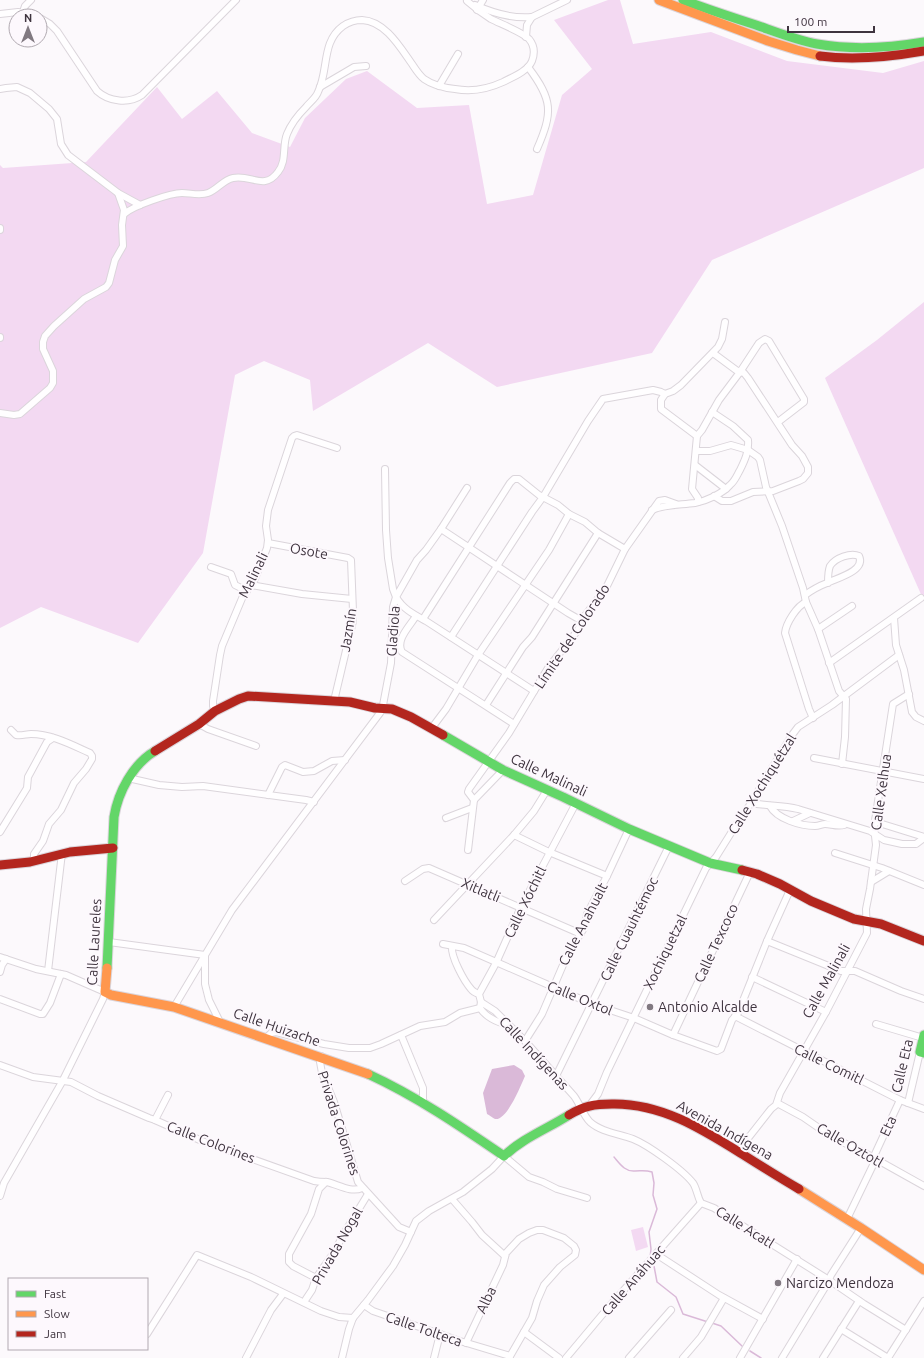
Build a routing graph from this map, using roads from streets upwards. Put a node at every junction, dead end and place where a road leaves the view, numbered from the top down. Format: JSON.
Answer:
{"nodes":[{"id":1,"x":31,"y":0,"type":"edge"},
{"id":2,"x":236,"y":0,"type":"edge"},
{"id":3,"x":483,"y":0,"type":"edge"},
{"id":4,"x":567,"y":0,"type":"edge"},
{"id":5,"x":659,"y":0,"type":"edge"},
{"id":6,"x":684,"y":0,"type":"edge"},
{"id":7,"x":466,"y":1,"type":"edge"},
{"id":8,"x":24,"y":8,"type":"edge"},
{"id":9,"x":478,"y":8,"type":"junction"},
{"id":10,"x":532,"y":17,"type":"junction"},
{"id":11,"x":516,"y":18,"type":"junction"},
{"id":12,"x":48,"y":23,"type":"edge"},
{"id":13,"x":502,"y":24,"type":"junction"},
{"id":14,"x":526,"y":37,"type":"junction"},
{"id":15,"x":924,"y":42,"type":"edge"},
{"id":16,"x":924,"y":51,"type":"edge"},
{"id":17,"x":458,"y":54,"type":"dead end"},
{"id":18,"x":366,"y":66,"type":"dead end"},
{"id":19,"x":528,"y":68,"type":"junction"},
{"id":20,"x":439,"y":86,"type":"junction"},
{"id":21,"x":320,"y":87,"type":"junction"},
{"id":22,"x":0,"y":90,"type":"edge"},
{"id":23,"x":537,"y":149,"type":"dead end"},
{"id":24,"x":118,"y":193,"type":"junction"},
{"id":25,"x":140,"y":205,"type":"junction"},
{"id":26,"x":124,"y":214,"type":"junction"},
{"id":27,"x":725,"y":322,"type":"dead end"},
{"id":28,"x":714,"y":353,"type":"junction"},
{"id":29,"x":740,"y":372,"type":"junction"},
{"id":30,"x":665,"y":394,"type":"junction"},
{"id":31,"x":712,"y":412,"type":"junction"},
{"id":32,"x":0,"y":413,"type":"edge"},
{"id":33,"x":778,"y":422,"type":"junction"},
{"id":34,"x":697,"y":436,"type":"junction"},
{"id":35,"x":337,"y":448,"type":"dead end"},
{"id":36,"x":748,"y":450,"type":"junction"},
{"id":37,"x":696,"y":451,"type":"junction"},
{"id":38,"x":695,"y":465,"type":"junction"},
{"id":39,"x":385,"y":469,"type":"dead end"},
{"id":40,"x":467,"y":488,"type":"dead end"},
{"id":41,"x":726,"y":489,"type":"junction"},
{"id":42,"x":768,"y":491,"type":"junction"},
{"id":43,"x":714,"y":496,"type":"junction"},
{"id":44,"x":543,"y":497,"type":"junction"},
{"id":45,"x":698,"y":502,"type":"junction"},
{"id":46,"x":569,"y":514,"type":"junction"},
{"id":47,"x":441,"y":530,"type":"junction"},
{"id":48,"x":598,"y":533,"type":"junction"},
{"id":49,"x":268,"y":543,"type":"junction"},
{"id":50,"x":468,"y":547,"type":"junction"},
{"id":51,"x":625,"y":549,"type":"junction"},
{"id":52,"x":351,"y":559,"type":"joint"},
{"id":53,"x":497,"y":566,"type":"junction"},
{"id":54,"x":211,"y":567,"type":"dead end"},
{"id":55,"x":828,"y":582,"type":"junction"},
{"id":56,"x":251,"y":585,"type":"junction"},
{"id":57,"x":526,"y":585,"type":"junction"},
{"id":58,"x":247,"y":591,"type":"junction"},
{"id":59,"x":805,"y":595,"type":"junction"},
{"id":60,"x":396,"y":597,"type":"junction"},
{"id":61,"x":921,"y":598,"type":"dead end"},
{"id":62,"x":352,"y":599,"type":"junction"},
{"id":63,"x":806,"y":602,"type":"junction"},
{"id":64,"x":553,"y":603,"type":"junction"},
{"id":65,"x":852,"y":606,"type":"dead end"},
{"id":66,"x":416,"y":616,"type":"junction"},
{"id":67,"x":894,"y":618,"type":"junction"},
{"id":68,"x":422,"y":619,"type":"junction"},
{"id":69,"x":582,"y":621,"type":"junction"},
{"id":70,"x":818,"y":629,"type":"junction"},
{"id":71,"x":451,"y":637,"type":"junction"},
{"id":72,"x":400,"y":650,"type":"junction"},
{"id":73,"x":391,"y":651,"type":"junction"},
{"id":74,"x":478,"y":655,"type":"junction"},
{"id":75,"x":899,"y":655,"type":"junction"},
{"id":76,"x":829,"y":663,"type":"junction"},
{"id":77,"x":507,"y":673,"type":"junction"},
{"id":78,"x":458,"y":688,"type":"junction"},
{"id":79,"x":534,"y":691,"type":"junction"},
{"id":80,"x":908,"y":694,"type":"junction"},
{"id":81,"x":843,"y":695,"type":"junction"},
{"id":82,"x":334,"y":701,"type":"junction"},
{"id":83,"x":486,"y":705,"type":"junction"},
{"id":84,"x":382,"y":708,"type":"junction"},
{"id":85,"x":216,"y":711,"type":"junction"},
{"id":86,"x":813,"y":718,"type":"junction"},
{"id":87,"x":924,"y":721,"type":"edge"},
{"id":88,"x":199,"y":724,"type":"junction"},
{"id":89,"x":514,"y":724,"type":"junction"},
{"id":90,"x":431,"y":729,"type":"junction"},
{"id":91,"x":11,"y":730,"type":"dead end"},
{"id":92,"x":53,"y":738,"type":"junction"},
{"id":93,"x":256,"y":746,"type":"dead end"},
{"id":94,"x":814,"y":758,"type":"dead end"},
{"id":95,"x":345,"y":760,"type":"junction"},
{"id":96,"x":488,"y":761,"type":"junction"},
{"id":97,"x":842,"y":764,"type":"junction"},
{"id":98,"x":503,"y":770,"type":"junction"},
{"id":99,"x":883,"y":772,"type":"junction"},
{"id":100,"x":128,"y":778,"type":"junction"},
{"id":101,"x":924,"y":778,"type":"edge"},
{"id":102,"x":547,"y":790,"type":"junction"},
{"id":103,"x":268,"y":795,"type":"junction"},
{"id":104,"x":474,"y":800,"type":"junction"},
{"id":105,"x":314,"y":802,"type":"junction"},
{"id":106,"x":576,"y":803,"type":"junction"},
{"id":107,"x":752,"y":803,"type":"junction"},
{"id":108,"x":770,"y":806,"type":"junction"},
{"id":109,"x":472,"y":808,"type":"junction"},
{"id":110,"x":810,"y":813,"type":"junction"},
{"id":111,"x":446,"y":818,"type":"dead end"},
{"id":112,"x":876,"y":818,"type":"junction"},
{"id":113,"x":794,"y":821,"type":"junction"},
{"id":114,"x":845,"y":824,"type":"junction"},
{"id":115,"x":629,"y":829,"type":"junction"},
{"id":116,"x":0,"y":832,"type":"edge"},
{"id":117,"x":514,"y":835,"type":"junction"},
{"id":118,"x":874,"y":835,"type":"junction"},
{"id":119,"x":924,"y":837,"type":"edge"},
{"id":120,"x":670,"y":846,"type":"junction"},
{"id":121,"x":114,"y":848,"type":"junction"},
{"id":122,"x":468,"y":850,"type":"dead end"},
{"id":123,"x":549,"y":852,"type":"junction"},
{"id":124,"x":62,"y":853,"type":"junction"},
{"id":125,"x":835,"y":853,"type":"dead end"},
{"id":126,"x":34,"y":861,"type":"junction"},
{"id":127,"x":710,"y":863,"type":"junction"},
{"id":128,"x":0,"y":865,"type":"edge"},
{"id":129,"x":874,"y":866,"type":"junction"},
{"id":130,"x":889,"y":871,"type":"junction"},
{"id":131,"x":750,"y":872,"type":"junction"},
{"id":132,"x":607,"y":876,"type":"junction"},
{"id":133,"x":405,"y":881,"type":"dead end"},
{"id":134,"x":871,"y":882,"type":"junction"},
{"id":135,"x":468,"y":885,"type":"junction"},
{"id":136,"x":924,"y":885,"type":"edge"},
{"id":137,"x":790,"y":890,"type":"junction"},
{"id":138,"x":521,"y":907,"type":"junction"},
{"id":139,"x":434,"y":920,"type":"dead end"},
{"id":140,"x":866,"y":922,"type":"junction"},
{"id":141,"x":581,"y":934,"type":"junction"},
{"id":142,"x":924,"y":940,"type":"edge"},
{"id":143,"x":767,"y":941,"type":"junction"},
{"id":144,"x":109,"y":942,"type":"junction"},
{"id":145,"x":443,"y":944,"type":"dead end"},
{"id":146,"x":452,"y":946,"type":"junction"},
{"id":147,"x":205,"y":955,"type":"junction"},
{"id":148,"x":3,"y":958,"type":"edge"},
{"id":149,"x":496,"y":963,"type":"junction"},
{"id":150,"x":48,"y":971,"type":"junction"},
{"id":151,"x":848,"y":971,"type":"junction"},
{"id":152,"x":0,"y":972,"type":"edge"},
{"id":153,"x":61,"y":974,"type":"junction"},
{"id":154,"x":752,"y":976,"type":"junction"},
{"id":155,"x":553,"y":988,"type":"junction"},
{"id":156,"x":105,"y":992,"type":"junction"},
{"id":157,"x":479,"y":994,"type":"junction"},
{"id":158,"x":0,"y":999,"type":"edge"},
{"id":159,"x":924,"y":999,"type":"edge"},
{"id":160,"x":481,"y":1004,"type":"junction"},
{"id":161,"x":592,"y":1004,"type":"junction"},
{"id":162,"x":174,"y":1007,"type":"junction"},
{"id":163,"x":826,"y":1012,"type":"junction"},
{"id":164,"x":735,"y":1016,"type":"junction"},
{"id":165,"x":634,"y":1018,"type":"junction"},
{"id":166,"x":220,"y":1022,"type":"junction"},
{"id":167,"x":876,"y":1024,"type":"dead end"},
{"id":168,"x":401,"y":1035,"type":"junction"},
{"id":169,"x":673,"y":1035,"type":"junction"},
{"id":170,"x":924,"y":1037,"type":"edge"},
{"id":171,"x":266,"y":1038,"type":"junction"},
{"id":172,"x":525,"y":1041,"type":"junction"},
{"id":173,"x":803,"y":1051,"type":"junction"},
{"id":174,"x":922,"y":1052,"type":"edge"},
{"id":175,"x":321,"y":1056,"type":"junction"},
{"id":176,"x":0,"y":1065,"type":"edge"},
{"id":177,"x":556,"y":1076,"type":"junction"},
{"id":178,"x":62,"y":1082,"type":"junction"},
{"id":179,"x":168,"y":1095,"type":"dead end"},
{"id":180,"x":900,"y":1100,"type":"junction"},
{"id":181,"x":423,"y":1103,"type":"junction"},
{"id":182,"x":777,"y":1103,"type":"junction"},
{"id":183,"x":908,"y":1103,"type":"junction"},
{"id":184,"x":586,"y":1107,"type":"junction"},
{"id":185,"x":924,"y":1109,"type":"edge"},
{"id":186,"x":155,"y":1120,"type":"junction"},
{"id":187,"x":738,"y":1151,"type":"junction"},
{"id":188,"x":504,"y":1156,"type":"junction"},
{"id":189,"x":874,"y":1158,"type":"junction"},
{"id":190,"x":326,"y":1182,"type":"junction"},
{"id":191,"x":924,"y":1186,"type":"edge"},
{"id":192,"x":2,"y":1188,"type":"edge"},
{"id":193,"x":362,"y":1188,"type":"junction"},
{"id":194,"x":368,"y":1194,"type":"junction"},
{"id":195,"x":0,"y":1196,"type":"edge"},
{"id":196,"x":587,"y":1198,"type":"dead end"},
{"id":197,"x":452,"y":1199,"type":"junction"},
{"id":198,"x":701,"y":1203,"type":"junction"},
{"id":199,"x":847,"y":1219,"type":"junction"},
{"id":200,"x":861,"y":1228,"type":"junction"},
{"id":201,"x":411,"y":1232,"type":"junction"},
{"id":202,"x":656,"y":1254,"type":"junction"},
{"id":203,"x":505,"y":1256,"type":"junction"},
{"id":204,"x":797,"y":1259,"type":"junction"},
{"id":205,"x":924,"y":1270,"type":"edge"},
{"id":206,"x":316,"y":1278,"type":"junction"},
{"id":207,"x":829,"y":1280,"type":"junction"},
{"id":208,"x":283,"y":1294,"type":"junction"},
{"id":209,"x":306,"y":1298,"type":"dead end"},
{"id":210,"x":724,"y":1298,"type":"junction"},
{"id":211,"x":859,"y":1301,"type":"junction"},
{"id":212,"x":924,"y":1301,"type":"edge"},
{"id":213,"x":364,"y":1305,"type":"junction"},
{"id":214,"x":671,"y":1310,"type":"dead end"},
{"id":215,"x":353,"y":1318,"type":"junction"},
{"id":216,"x":763,"y":1319,"type":"junction"},
{"id":217,"x":841,"y":1329,"type":"junction"},
{"id":218,"x":906,"y":1330,"type":"junction"},
{"id":219,"x":148,"y":1332,"type":"edge"},
{"id":220,"x":524,"y":1332,"type":"junction"},
{"id":221,"x":440,"y":1334,"type":"junction"},
{"id":222,"x":466,"y":1343,"type":"junction"},
{"id":223,"x":509,"y":1357,"type":"edge"},
{"id":224,"x":246,"y":1358,"type":"edge"},
{"id":225,"x":342,"y":1358,"type":"edge"},
{"id":226,"x":434,"y":1358,"type":"edge"},
{"id":227,"x":559,"y":1358,"type":"edge"},
{"id":228,"x":566,"y":1358,"type":"edge"},
{"id":229,"x":629,"y":1358,"type":"edge"},
{"id":230,"x":683,"y":1358,"type":"edge"},
{"id":231,"x":740,"y":1358,"type":"edge"},
{"id":232,"x":782,"y":1358,"type":"edge"},
{"id":233,"x":823,"y":1358,"type":"edge"},
{"id":234,"x":888,"y":1358,"type":"edge"}],
"edges":[{"from":1,"to":8,"type":"street"},
{"from":2,"to":12,"type":"street"},
{"from":3,"to":9,"type":"street"},
{"from":4,"to":10,"type":"street"},
{"from":5,"to":16,"type":"street"},
{"from":6,"to":15,"type":"street"},
{"from":7,"to":9,"type":"street"},
{"from":9,"to":11,"type":"street"},
{"from":9,"to":13,"type":"street"},
{"from":10,"to":11,"type":"street"},
{"from":10,"to":14,"type":"street"},
{"from":11,"to":13,"type":"street"},
{"from":13,"to":14,"type":"street"},
{"from":14,"to":19,"type":"street"},
{"from":17,"to":20,"type":"street"},
{"from":18,"to":21,"type":"street"},
{"from":19,"to":20,"type":"street"},
{"from":19,"to":23,"type":"street"},
{"from":20,"to":21,"type":"street"},
{"from":21,"to":25,"type":"street"},
{"from":22,"to":24,"type":"street"},
{"from":24,"to":25,"type":"street"},
{"from":24,"to":26,"type":"street"},
{"from":25,"to":26,"type":"street"},
{"from":26,"to":32,"type":"street"},
{"from":27,"to":28,"type":"street"},
{"from":28,"to":29,"type":"street"},
{"from":28,"to":30,"type":"street"},
{"from":29,"to":31,"type":"street"},
{"from":29,"to":33,"type":"street"},
{"from":29,"to":33,"type":"street"},
{"from":30,"to":34,"type":"street"},
{"from":30,"to":44,"type":"street"},
{"from":31,"to":34,"type":"street"},
{"from":31,"to":36,"type":"street"},
{"from":33,"to":42,"type":"street"},
{"from":34,"to":37,"type":"street"},
{"from":35,"to":49,"type":"street","name":"Malinali"},
{"from":36,"to":37,"type":"street"},
{"from":36,"to":41,"type":"street"},
{"from":36,"to":42,"type":"street"},
{"from":37,"to":38,"type":"street"},
{"from":38,"to":41,"type":"street"},
{"from":38,"to":45,"type":"street"},
{"from":39,"to":60,"type":"street","name":"Gladiola"},
{"from":40,"to":47,"type":"street"},
{"from":41,"to":43,"type":"street"},
{"from":42,"to":43,"type":"street"},
{"from":42,"to":59,"type":"street"},
{"from":43,"to":45,"type":"street"},
{"from":44,"to":46,"type":"street"},
{"from":44,"to":50,"type":"street"},
{"from":44,"to":53,"type":"street"},
{"from":45,"to":51,"type":"street","name":"Límite del Colorado"},
{"from":46,"to":48,"type":"street"},
{"from":46,"to":57,"type":"street"},
{"from":47,"to":50,"type":"street"},
{"from":47,"to":60,"type":"street"},
{"from":48,"to":51,"type":"street"},
{"from":48,"to":64,"type":"street"},
{"from":49,"to":52,"type":"street","name":"Osote"},
{"from":49,"to":56,"type":"street","name":"Malinali"},
{"from":50,"to":53,"type":"street"},
{"from":50,"to":68,"type":"street"},
{"from":51,"to":69,"type":"street","name":"Límite del Colorado"},
{"from":52,"to":62,"type":"street","name":"Jazmín"},
{"from":53,"to":57,"type":"street"},
{"from":53,"to":71,"type":"street"},
{"from":54,"to":58,"type":"street"},
{"from":55,"to":55,"type":"street"},
{"from":55,"to":59,"type":"street"},
{"from":56,"to":58,"type":"street","name":"Malinali"},
{"from":56,"to":62,"type":"street"},
{"from":57,"to":64,"type":"street"},
{"from":57,"to":74,"type":"street"},
{"from":58,"to":85,"type":"street","name":"Malinali"},
{"from":59,"to":63,"type":"street"},
{"from":60,"to":66,"type":"street"},
{"from":60,"to":73,"type":"street","name":"Gladiola"},
{"from":61,"to":67,"type":"street"},
{"from":62,"to":82,"type":"street","name":"Jazmín"},
{"from":63,"to":70,"type":"street"},
{"from":63,"to":86,"type":"street"},
{"from":64,"to":69,"type":"street"},
{"from":64,"to":77,"type":"street"},
{"from":65,"to":70,"type":"street"},
{"from":66,"to":68,"type":"street"},
{"from":66,"to":72,"type":"street"},
{"from":67,"to":75,"type":"street"},
{"from":67,"to":76,"type":"street"},
{"from":68,"to":71,"type":"street"},
{"from":69,"to":79,"type":"street","name":"Límite del Colorado"},
{"from":70,"to":76,"type":"street"},
{"from":71,"to":74,"type":"street"},
{"from":72,"to":73,"type":"street"},
{"from":72,"to":78,"type":"street"},
{"from":73,"to":84,"type":"street","name":"Gladiola"},
{"from":74,"to":77,"type":"street"},
{"from":74,"to":78,"type":"street"},
{"from":75,"to":80,"type":"street"},
{"from":75,"to":81,"type":"street","name":"Calle Xochiquétzal"},
{"from":76,"to":81,"type":"street"},
{"from":77,"to":79,"type":"street"},
{"from":77,"to":83,"type":"street"},
{"from":78,"to":83,"type":"street"},
{"from":78,"to":90,"type":"street"},
{"from":79,"to":89,"type":"street","name":"Límite del Colorado"},
{"from":80,"to":87,"type":"street"},
{"from":80,"to":99,"type":"street","name":"Calle Xelhua"},
{"from":81,"to":86,"type":"street","name":"Calle Xochiquétzal"},
{"from":81,"to":97,"type":"street"},
{"from":82,"to":84,"type":"street","name":"Calle Malinali"},
{"from":82,"to":85,"type":"street","name":"Calle Malinali"},
{"from":83,"to":89,"type":"street"},
{"from":84,"to":90,"type":"street","name":"Calle Malinali"},
{"from":84,"to":95,"type":"street"},
{"from":85,"to":88,"type":"street","name":"Calle Laureles"},
{"from":86,"to":107,"type":"street","name":"Calle Xochiquétzal"},
{"from":88,"to":93,"type":"street"},
{"from":88,"to":100,"type":"street","name":"Calle Laureles"},
{"from":89,"to":96,"type":"street","name":"Límite del Colorado"},
{"from":90,"to":96,"type":"street","name":"Calle Malinali"},
{"from":91,"to":92,"type":"street"},
{"from":92,"to":116,"type":"street"},
{"from":92,"to":126,"type":"street"},
{"from":94,"to":97,"type":"street"},
{"from":95,"to":103,"type":"street"},
{"from":95,"to":105,"type":"street"},
{"from":96,"to":98,"type":"street","name":"Calle Malinali"},
{"from":96,"to":104,"type":"street","name":"Límite del Colorado"},
{"from":97,"to":99,"type":"street"},
{"from":98,"to":102,"type":"street","name":"Calle Malinali"},
{"from":98,"to":104,"type":"street"},
{"from":99,"to":101,"type":"street"},
{"from":99,"to":112,"type":"street","name":"Calle Xelhua"},
{"from":100,"to":103,"type":"street"},
{"from":100,"to":121,"type":"street","name":"Calle Laureles"},
{"from":102,"to":106,"type":"street","name":"Calle Malinali"},
{"from":102,"to":117,"type":"street"},
{"from":103,"to":105,"type":"street"},
{"from":104,"to":109,"type":"street"},
{"from":105,"to":147,"type":"street"},
{"from":106,"to":115,"type":"street","name":"Calle Malinali"},
{"from":106,"to":123,"type":"street","name":"Calle Xóchitl"},
{"from":107,"to":108,"type":"street"},
{"from":107,"to":127,"type":"street","name":"Calle Xochiquétzal"},
{"from":108,"to":110,"type":"street"},
{"from":108,"to":113,"type":"street"},
{"from":109,"to":111,"type":"street"},
{"from":109,"to":122,"type":"street"},
{"from":110,"to":113,"type":"street"},
{"from":110,"to":114,"type":"street"},
{"from":112,"to":118,"type":"street","name":"Calle Xelhua"},
{"from":112,"to":119,"type":"street"},
{"from":113,"to":114,"type":"street"},
{"from":114,"to":118,"type":"street"},
{"from":115,"to":120,"type":"street","name":"Calle Malinali"},
{"from":115,"to":132,"type":"street","name":"Calle Anahualt"},
{"from":117,"to":123,"type":"street"},
{"from":117,"to":135,"type":"street"},
{"from":118,"to":119,"type":"street"},
{"from":118,"to":129,"type":"street","name":"Calle Xelhua"},
{"from":120,"to":127,"type":"street","name":"Calle Malinali"},
{"from":120,"to":161,"type":"street","name":"Calle Cuauhtémoc"},
{"from":121,"to":124,"type":"street"},
{"from":121,"to":144,"type":"street","name":"Calle Laureles"},
{"from":123,"to":132,"type":"street"},
{"from":123,"to":138,"type":"street","name":"Calle Xóchitl"},
{"from":124,"to":126,"type":"street"},
{"from":124,"to":150,"type":"street"},
{"from":125,"to":129,"type":"street"},
{"from":126,"to":128,"type":"street"},
{"from":127,"to":131,"type":"street","name":"Calle Malinali"},
{"from":127,"to":165,"type":"street","name":"Xochiquetzal"},
{"from":129,"to":130,"type":"street"},
{"from":129,"to":134,"type":"street","name":"Calle Xelhua"},
{"from":130,"to":134,"type":"street"},
{"from":130,"to":136,"type":"street"},
{"from":131,"to":137,"type":"street","name":"Calle Malinali"},
{"from":131,"to":169,"type":"street","name":"Calle Texcoco"},
{"from":132,"to":141,"type":"street","name":"Calle Anahualt"},
{"from":133,"to":135,"type":"street","name":"Xitlatli"},
{"from":134,"to":140,"type":"street","name":"Calle Xelhua"},
{"from":135,"to":138,"type":"street","name":"Xitlatli"},
{"from":135,"to":139,"type":"street"},
{"from":137,"to":140,"type":"street","name":"Calle Malinali"},
{"from":137,"to":143,"type":"street"},
{"from":138,"to":141,"type":"street","name":"Xitlatli"},
{"from":138,"to":149,"type":"street","name":"Calle Xóchitl"},
{"from":140,"to":142,"type":"street","name":"Calle Malinali"},
{"from":140,"to":151,"type":"street","name":"Calle Malinali"},
{"from":141,"to":155,"type":"street","name":"Calle Anahualt"},
{"from":143,"to":151,"type":"street"},
{"from":143,"to":154,"type":"street"},
{"from":144,"to":147,"type":"street"},
{"from":144,"to":156,"type":"street","name":"Calle Laureles"},
{"from":145,"to":146,"type":"street","name":"Calle Oxtol"},
{"from":146,"to":149,"type":"street","name":"Calle Oxtol"},
{"from":146,"to":157,"type":"street"},
{"from":147,"to":162,"type":"street"},
{"from":147,"to":166,"type":"street"},
{"from":148,"to":150,"type":"street","name":"Calle Huizache"},
{"from":148,"to":152,"type":"street"},
{"from":149,"to":155,"type":"street","name":"Calle Oxtol"},
{"from":149,"to":157,"type":"street","name":"Calle Xóchitl"},
{"from":150,"to":153,"type":"street","name":"Calle Huizache"},
{"from":151,"to":159,"type":"street"},
{"from":151,"to":163,"type":"street","name":"Calle Malinali"},
{"from":153,"to":156,"type":"street","name":"Calle Huizache"},
{"from":153,"to":158,"type":"street"},
{"from":154,"to":163,"type":"street"},
{"from":154,"to":164,"type":"street"},
{"from":155,"to":161,"type":"street","name":"Calle Oxtol"},
{"from":155,"to":172,"type":"street","name":"Calle Anahualt"},
{"from":156,"to":162,"type":"street","name":"Calle Huizache"},
{"from":156,"to":178,"type":"street","name":"Calle Laureles"},
{"from":157,"to":160,"type":"street"},
{"from":160,"to":168,"type":"street"},
{"from":160,"to":172,"type":"street","name":"Calle Indígenas"},
{"from":161,"to":165,"type":"street","name":"Calle Oxtol"},
{"from":161,"to":177,"type":"street","name":"Calle Cuauhtémoc"},
{"from":162,"to":166,"type":"street","name":"Calle Huizache"},
{"from":163,"to":173,"type":"street","name":"Calle Malinali"},
{"from":164,"to":169,"type":"street","name":"Calle Oxtol"},
{"from":164,"to":173,"type":"street","name":"Calle Comitl"},
{"from":165,"to":169,"type":"street","name":"Calle Oxtol"},
{"from":165,"to":184,"type":"street","name":"Xochiquetzal"},
{"from":166,"to":171,"type":"street","name":"Calle Huizache"},
{"from":167,"to":170,"type":"street"},
{"from":168,"to":171,"type":"street"},
{"from":168,"to":181,"type":"street"},
{"from":170,"to":174,"type":"street","name":"Calle Eta"},
{"from":171,"to":175,"type":"street","name":"Calle Huizache"},
{"from":172,"to":177,"type":"street","name":"Calle Indígenas"},
{"from":173,"to":180,"type":"street","name":"Calle Comitl"},
{"from":173,"to":182,"type":"street","name":"Calle Malinali"},
{"from":174,"to":183,"type":"street","name":"Calle Eta"},
{"from":175,"to":181,"type":"street","name":"Calle Huizache"},
{"from":175,"to":193,"type":"street","name":"Privada Colorines"},
{"from":176,"to":178,"type":"street","name":"Calle Colorines"},
{"from":177,"to":184,"type":"street","name":"Calle Indígenas"},
{"from":178,"to":186,"type":"street","name":"Calle Colorines"},
{"from":178,"to":192,"type":"street","name":"Calle Laureles"},
{"from":179,"to":186,"type":"street"},
{"from":180,"to":183,"type":"street","name":"Calle Comitl"},
{"from":180,"to":189,"type":"street","name":"Eta"},
{"from":181,"to":188,"type":"street","name":"Calle Huizache"},
{"from":182,"to":187,"type":"street","name":"Calle Malinali"},
{"from":182,"to":189,"type":"street","name":"Calle Oztotl"},
{"from":183,"to":185,"type":"street","name":"Calle Comitl"},
{"from":184,"to":187,"type":"street","name":"Avenida Indígena"},
{"from":184,"to":188,"type":"street","name":"Avenida Indígena"},
{"from":184,"to":198,"type":"street","name":"Calle Acatl"},
{"from":186,"to":190,"type":"street","name":"Calle Colorines"},
{"from":187,"to":199,"type":"street","name":"Avenida Indígena"},
{"from":188,"to":196,"type":"street","name":"Calle Huizache"},
{"from":188,"to":197,"type":"street","name":"Avenida Indígena"},
{"from":189,"to":191,"type":"street","name":"Calle Oztotl"},
{"from":189,"to":199,"type":"street","name":"Eta"},
{"from":190,"to":193,"type":"street","name":"Calle Colorines"},
{"from":190,"to":206,"type":"street"},
{"from":192,"to":195,"type":"street","name":"Calle Laureles"},
{"from":193,"to":194,"type":"street"},
{"from":194,"to":201,"type":"street"},
{"from":194,"to":206,"type":"street","name":"Privada Nogal"},
{"from":197,"to":201,"type":"street","name":"Avenida Indígena"},
{"from":197,"to":203,"type":"street"},
{"from":198,"to":202,"type":"street","name":"Calle Anáhuac"},
{"from":198,"to":204,"type":"street","name":"Calle Acatl"},
{"from":199,"to":200,"type":"street","name":"Avenida Indígena"},
{"from":200,"to":205,"type":"street","name":"Avenida Indígena"},
{"from":200,"to":207,"type":"street"},
{"from":201,"to":213,"type":"street","name":"Avenida Indígena"},
{"from":202,"to":210,"type":"street"},
{"from":202,"to":228,"type":"street","name":"Calle Anáhuac"},
{"from":203,"to":220,"type":"street","name":"Alba"},
{"from":203,"to":222,"type":"street","name":"Alba"},
{"from":204,"to":207,"type":"street","name":"Calle Acatl"},
{"from":204,"to":216,"type":"street"},
{"from":206,"to":209,"type":"street","name":"Privada Nogal"},
{"from":207,"to":211,"type":"street","name":"Calle Acatl"},
{"from":207,"to":232,"type":"street"},
{"from":208,"to":215,"type":"street"},
{"from":208,"to":219,"type":"street"},
{"from":208,"to":224,"type":"street"},
{"from":210,"to":216,"type":"street"},
{"from":210,"to":230,"type":"street"},
{"from":211,"to":217,"type":"street"},
{"from":211,"to":218,"type":"street","name":"Calle Acatl"},
{"from":212,"to":218,"type":"street"},
{"from":213,"to":215,"type":"street","name":"Avenida Indígena"},
{"from":213,"to":221,"type":"street","name":"Calle Tolteca"},
{"from":214,"to":229,"type":"street"},
{"from":215,"to":225,"type":"street","name":"Avenida Indígena"},
{"from":216,"to":231,"type":"street"},
{"from":217,"to":233,"type":"street"},
{"from":217,"to":234,"type":"street"},
{"from":218,"to":234,"type":"street"},
{"from":220,"to":223,"type":"street"},
{"from":220,"to":227,"type":"street"},
{"from":221,"to":222,"type":"street","name":"Calle Tolteca"},
{"from":221,"to":226,"type":"street"},
{"from":222,"to":223,"type":"street","name":"Calle Tolteca"}]}
